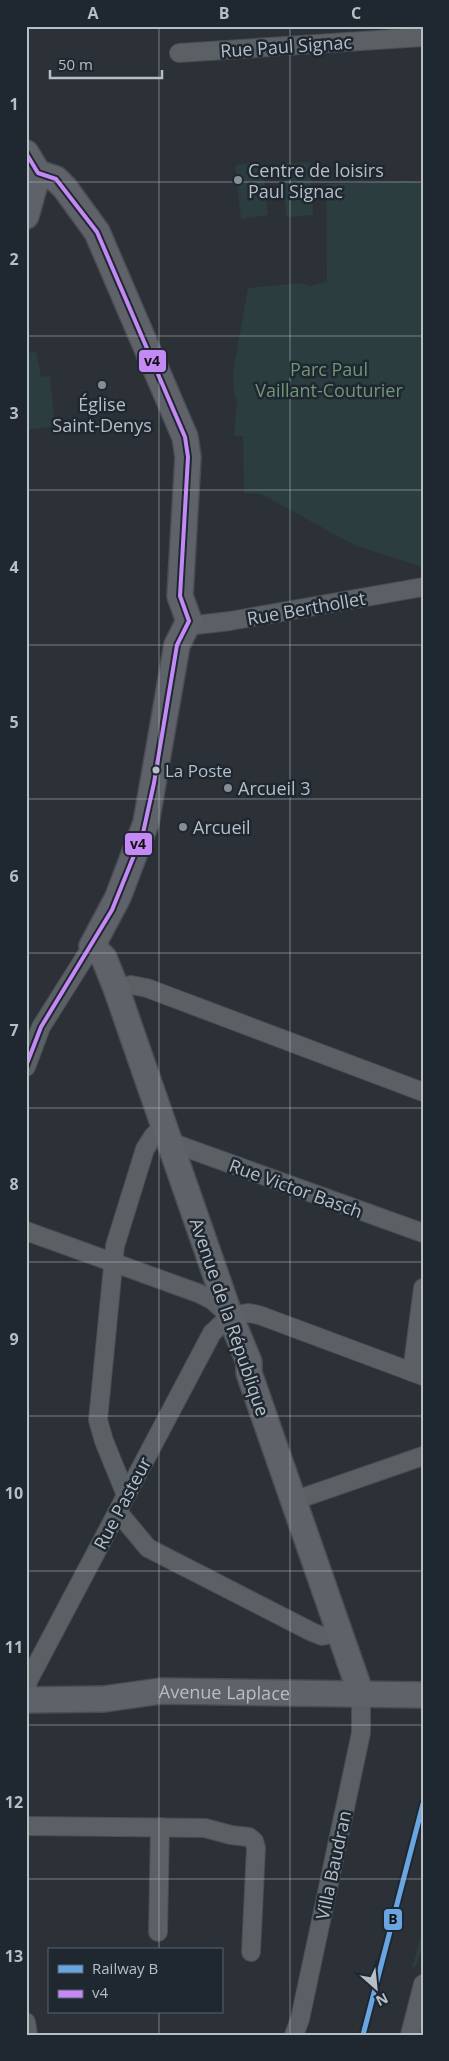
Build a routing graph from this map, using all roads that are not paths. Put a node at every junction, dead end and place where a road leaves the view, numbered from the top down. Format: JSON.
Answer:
{"nodes":[{"id":1,"x":423,"y":37,"type":"edge"},
{"id":2,"x":179,"y":53,"type":"dead end"},
{"id":3,"x":32,"y":162,"type":"edge"},
{"id":4,"x":26,"y":216,"type":"edge"},
{"id":5,"x":423,"y":587,"type":"edge"},
{"id":6,"x":188,"y":626,"type":"junction"},
{"id":7,"x":92,"y":946,"type":"junction"},
{"id":8,"x":116,"y":988,"type":"junction"},
{"id":9,"x":26,"y":1067,"type":"edge"},
{"id":10,"x":423,"y":1092,"type":"edge"},
{"id":11,"x":167,"y":1136,"type":"junction"},
{"id":12,"x":26,"y":1231,"type":"edge"},
{"id":13,"x":423,"y":1233,"type":"edge"},
{"id":14,"x":114,"y":1262,"type":"junction"},
{"id":15,"x":423,"y":1288,"type":"edge"},
{"id":16,"x":230,"y":1316,"type":"junction"},
{"id":17,"x":417,"y":1374,"type":"edge"},
{"id":18,"x":423,"y":1456,"type":"edge"},
{"id":19,"x":126,"y":1495,"type":"junction"},
{"id":20,"x":293,"y":1501,"type":"junction"},
{"id":21,"x":118,"y":1512,"type":"junction"},
{"id":22,"x":339,"y":1633,"type":"junction"},
{"id":23,"x":422,"y":1693,"type":"edge"},
{"id":24,"x":361,"y":1694,"type":"junction"},
{"id":25,"x":26,"y":1699,"type":"edge"},
{"id":26,"x":26,"y":1826,"type":"edge"},
{"id":27,"x":160,"y":1827,"type":"junction"},
{"id":28,"x":26,"y":1843,"type":"edge"},
{"id":29,"x":158,"y":1932,"type":"dead end"},
{"id":30,"x":252,"y":1952,"type":"dead end"},
{"id":31,"x":423,"y":1984,"type":"edge"},
{"id":32,"x":26,"y":2022,"type":"edge"},
{"id":33,"x":28,"y":2035,"type":"edge"},
{"id":34,"x":294,"y":2035,"type":"edge"},
{"id":35,"x":410,"y":2035,"type":"edge"}],
"edges":[{"from":1,"to":2,"type":"street","name":"Rue Paul Signac"},
{"from":3,"to":4,"type":"street"},
{"from":3,"to":6,"type":"street"},
{"from":5,"to":6,"type":"street","name":"Rue Berthollet"},
{"from":6,"to":7,"type":"street"},
{"from":7,"to":8,"type":"street","name":"Avenue de la République"},
{"from":7,"to":9,"type":"street"},
{"from":8,"to":10,"type":"street"},
{"from":8,"to":11,"type":"street","name":"Avenue de la République"},
{"from":11,"to":13,"type":"street","name":"Rue Victor Basch"},
{"from":11,"to":14,"type":"street"},
{"from":11,"to":16,"type":"street","name":"Avenue de la République"},
{"from":12,"to":14,"type":"street"},
{"from":14,"to":16,"type":"street"},
{"from":14,"to":19,"type":"street"},
{"from":15,"to":17,"type":"street"},
{"from":16,"to":17,"type":"street"},
{"from":16,"to":19,"type":"street","name":"Rue Pasteur"},
{"from":16,"to":20,"type":"street","name":"Avenue de la République"},
{"from":18,"to":20,"type":"street"},
{"from":19,"to":21,"type":"street","name":"Rue Pasteur"},
{"from":20,"to":22,"type":"street","name":"Avenue de la République"},
{"from":21,"to":22,"type":"street"},
{"from":21,"to":25,"type":"street","name":"Rue Pasteur"},
{"from":22,"to":24,"type":"street","name":"Avenue de la République"},
{"from":23,"to":24,"type":"street","name":"Avenue Laplace"},
{"from":24,"to":25,"type":"street","name":"Avenue Laplace"},
{"from":24,"to":34,"type":"street","name":"Villa Baudran"},
{"from":26,"to":27,"type":"street"},
{"from":26,"to":28,"type":"street"},
{"from":27,"to":29,"type":"street"},
{"from":27,"to":30,"type":"street"},
{"from":31,"to":35,"type":"street"},
{"from":32,"to":33,"type":"street"}]}
